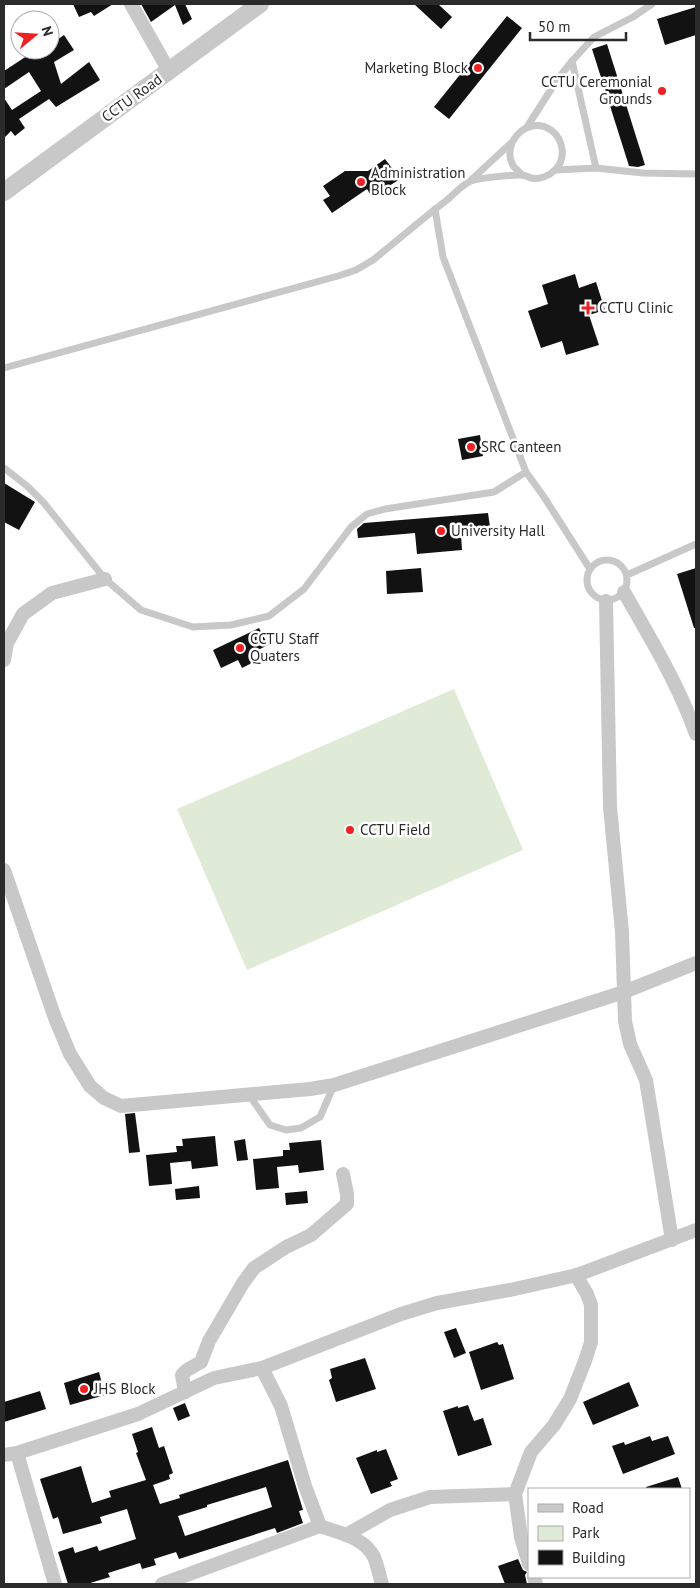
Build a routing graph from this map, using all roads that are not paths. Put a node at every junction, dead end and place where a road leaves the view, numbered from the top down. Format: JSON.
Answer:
{"nodes":[{"id":1,"x":131,"y":4,"type":"edge"},
{"id":2,"x":260,"y":4,"type":"edge"},
{"id":3,"x":652,"y":4,"type":"edge"},
{"id":4,"x":572,"y":61,"type":"junction"},
{"id":5,"x":169,"y":70,"type":"junction"},
{"id":6,"x":527,"y":127,"type":"junction"},
{"id":7,"x":511,"y":143,"type":"junction"},
{"id":8,"x":596,"y":168,"type":"junction"},
{"id":9,"x":556,"y":170,"type":"junction"},
{"id":10,"x":696,"y":174,"type":"edge"},
{"id":11,"x":522,"y":175,"type":"junction"},
{"id":12,"x":470,"y":181,"type":"junction"},
{"id":13,"x":4,"y":192,"type":"edge"},
{"id":14,"x":436,"y":209,"type":"junction"},
{"id":15,"x":4,"y":368,"type":"edge"},
{"id":16,"x":4,"y":468,"type":"edge"},
{"id":17,"x":526,"y":472,"type":"junction"},
{"id":18,"x":696,"y":544,"type":"edge"},
{"id":19,"x":590,"y":569,"type":"junction"},
{"id":20,"x":627,"y":575,"type":"junction"},
{"id":21,"x":105,"y":579,"type":"junction"},
{"id":22,"x":624,"y":592,"type":"junction"},
{"id":23,"x":606,"y":601,"type":"junction"},
{"id":24,"x":4,"y":660,"type":"edge"},
{"id":25,"x":696,"y":734,"type":"edge"},
{"id":26,"x":4,"y":870,"type":"edge"},
{"id":27,"x":696,"y":963,"type":"edge"},
{"id":28,"x":624,"y":992,"type":"junction"},
{"id":29,"x":334,"y":1085,"type":"junction"},
{"id":30,"x":249,"y":1094,"type":"junction"},
{"id":31,"x":343,"y":1174,"type":"dead end"},
{"id":32,"x":696,"y":1230,"type":"edge"},
{"id":33,"x":672,"y":1240,"type":"junction"},
{"id":34,"x":576,"y":1275,"type":"junction"},
{"id":35,"x":262,"y":1368,"type":"junction"},
{"id":36,"x":185,"y":1392,"type":"junction"},
{"id":37,"x":11,"y":1454,"type":"edge"},
{"id":38,"x":515,"y":1494,"type":"junction"},
{"id":39,"x":320,"y":1526,"type":"junction"},
{"id":40,"x":346,"y":1535,"type":"junction"},
{"id":41,"x":528,"y":1561,"type":"edge"},
{"id":42,"x":55,"y":1584,"type":"edge"},
{"id":43,"x":162,"y":1584,"type":"edge"},
{"id":44,"x":382,"y":1584,"type":"edge"}],
"edges":[{"from":1,"to":5,"type":"street"},
{"from":2,"to":5,"type":"street","name":"CCTU Road"},
{"from":3,"to":4,"type":"lane"},
{"from":4,"to":6,"type":"lane"},
{"from":4,"to":8,"type":"lane"},
{"from":5,"to":13,"type":"street","name":"CCTU Road"},
{"from":6,"to":7,"type":"lane"},
{"from":6,"to":9,"type":"lane"},
{"from":7,"to":11,"type":"lane"},
{"from":7,"to":12,"type":"lane"},
{"from":8,"to":9,"type":"lane"},
{"from":8,"to":10,"type":"lane"},
{"from":9,"to":11,"type":"lane"},
{"from":11,"to":12,"type":"lane"},
{"from":12,"to":14,"type":"lane"},
{"from":14,"to":15,"type":"lane"},
{"from":14,"to":17,"type":"lane"},
{"from":16,"to":21,"type":"lane"},
{"from":17,"to":19,"type":"lane"},
{"from":17,"to":21,"type":"lane"},
{"from":18,"to":20,"type":"lane"},
{"from":19,"to":20,"type":"lane"},
{"from":19,"to":23,"type":"lane"},
{"from":20,"to":22,"type":"lane"},
{"from":21,"to":24,"type":"street"},
{"from":22,"to":23,"type":"lane"},
{"from":22,"to":25,"type":"street"},
{"from":23,"to":28,"type":"street"},
{"from":26,"to":30,"type":"street"},
{"from":27,"to":28,"type":"street"},
{"from":28,"to":29,"type":"street"},
{"from":28,"to":33,"type":"street"},
{"from":29,"to":30,"type":"street"},
{"from":29,"to":30,"type":"lane"},
{"from":31,"to":36,"type":"street"},
{"from":32,"to":33,"type":"street"},
{"from":33,"to":34,"type":"street"},
{"from":34,"to":35,"type":"street"},
{"from":34,"to":38,"type":"street"},
{"from":35,"to":36,"type":"street"},
{"from":35,"to":39,"type":"street"},
{"from":36,"to":37,"type":"street"},
{"from":37,"to":42,"type":"street"},
{"from":38,"to":40,"type":"street"},
{"from":38,"to":41,"type":"street"},
{"from":39,"to":40,"type":"street"},
{"from":39,"to":43,"type":"street"},
{"from":40,"to":44,"type":"street"}]}
